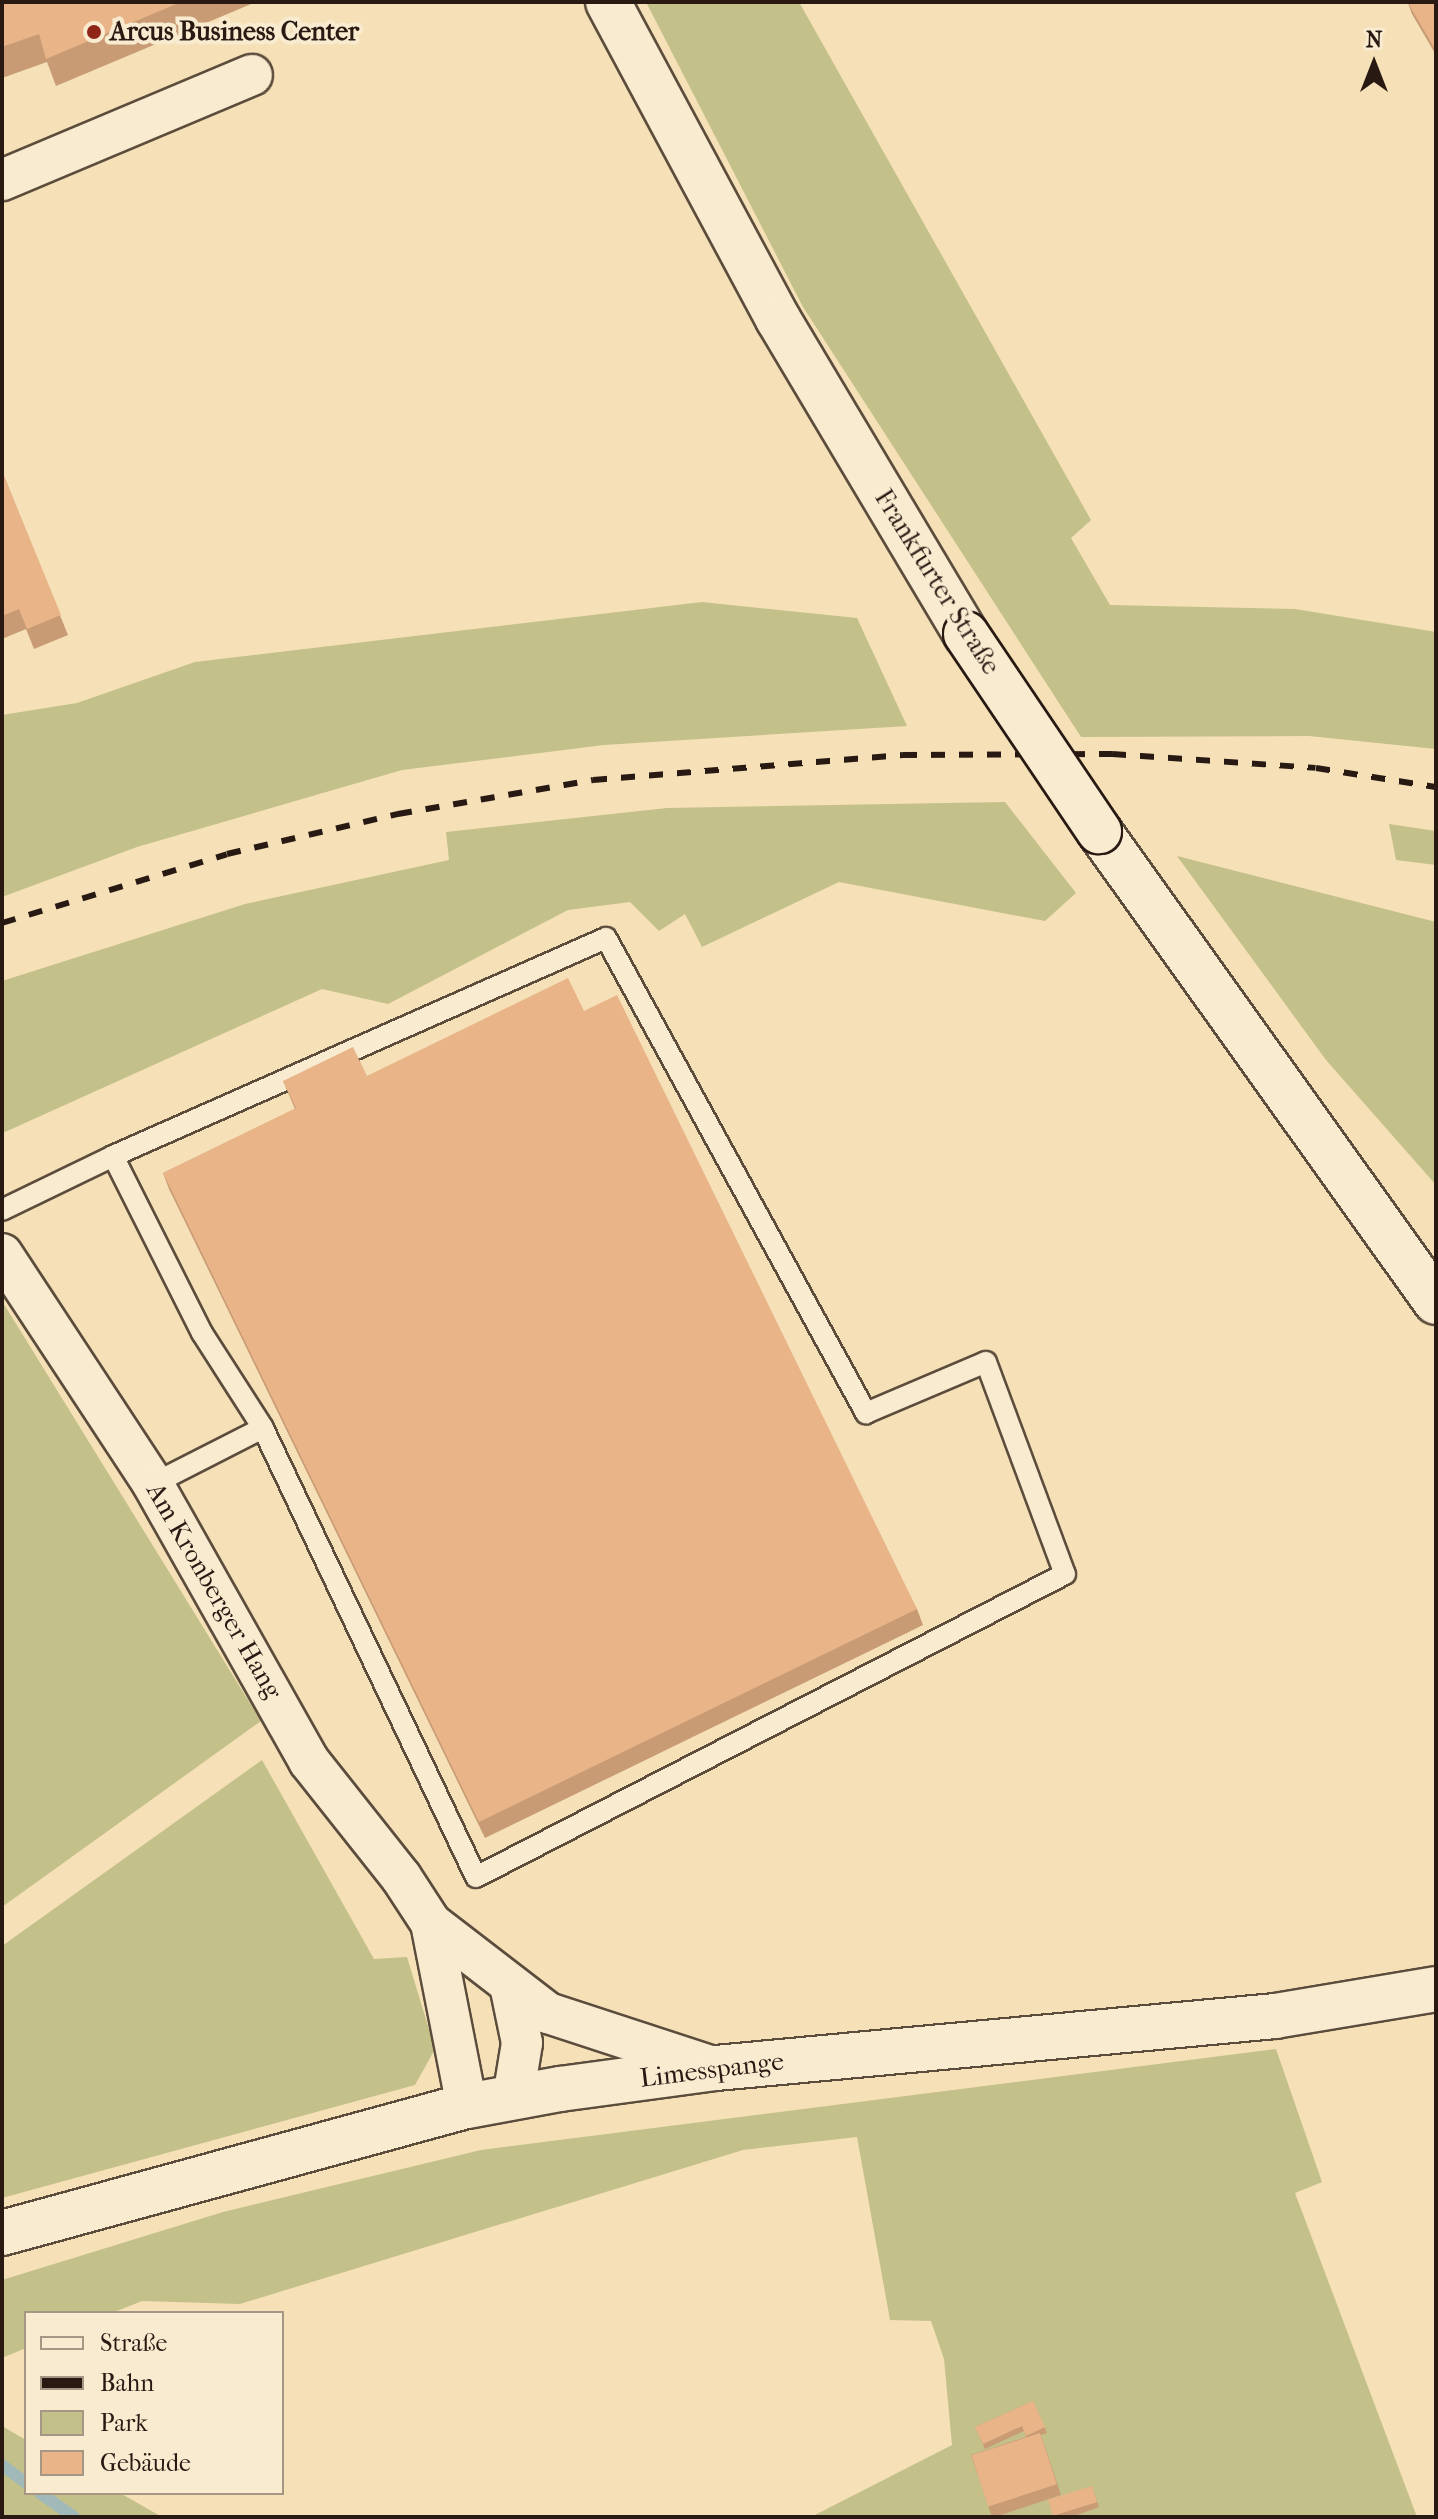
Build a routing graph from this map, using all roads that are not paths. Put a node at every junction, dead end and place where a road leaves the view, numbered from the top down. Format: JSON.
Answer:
{"nodes":[{"id":1,"x":608,"y":2,"type":"edge"},
{"id":2,"x":252,"y":75,"type":"dead end"},
{"id":3,"x":2,"y":180,"type":"edge"},
{"id":4,"x":1316,"y":1132,"type":"junction"},
{"id":5,"x":113,"y":1156,"type":"junction"},
{"id":6,"x":2,"y":1210,"type":"edge"},
{"id":7,"x":2,"y":1254,"type":"edge"},
{"id":8,"x":1436,"y":1259,"type":"edge"},
{"id":9,"x":1436,"y":1302,"type":"edge"},
{"id":10,"x":263,"y":1428,"type":"junction"},
{"id":11,"x":153,"y":1484,"type":"junction"},
{"id":12,"x":431,"y":1923,"type":"junction"},
{"id":13,"x":510,"y":1985,"type":"junction"},
{"id":14,"x":1436,"y":1989,"type":"edge"},
{"id":15,"x":716,"y":2068,"type":"junction"},
{"id":16,"x":513,"y":2098,"type":"junction"},
{"id":17,"x":467,"y":2106,"type":"junction"},
{"id":18,"x":2,"y":2233,"type":"edge"}],
"edges":[{"from":1,"to":4,"type":"main road","name":"Frankfurter Straße","bridge":true},
{"from":2,"to":3,"type":"street"},
{"from":4,"to":8,"type":"main road"},
{"from":4,"to":9,"type":"main road"},
{"from":5,"to":6,"type":"lane"},
{"from":5,"to":10,"type":"lane"},
{"from":5,"to":10,"type":"lane"},
{"from":7,"to":11,"type":"street","name":"Am Kronberger Hang"},
{"from":10,"to":11,"type":"lane"},
{"from":11,"to":12,"type":"street","name":"Am Kronberger Hang"},
{"from":12,"to":13,"type":"street","name":"Am Kronberger Hang"},
{"from":12,"to":17,"type":"street","name":"Am Kronberger Hang"},
{"from":13,"to":15,"type":"street","name":"Am Kronberger Hang"},
{"from":13,"to":16,"type":"street"},
{"from":14,"to":15,"type":"main road","name":"Limesspange"},
{"from":15,"to":16,"type":"main road","name":"Limesspange"},
{"from":16,"to":17,"type":"main road","name":"Limesspange"},
{"from":17,"to":18,"type":"main road","name":"Limesspange"}]}
